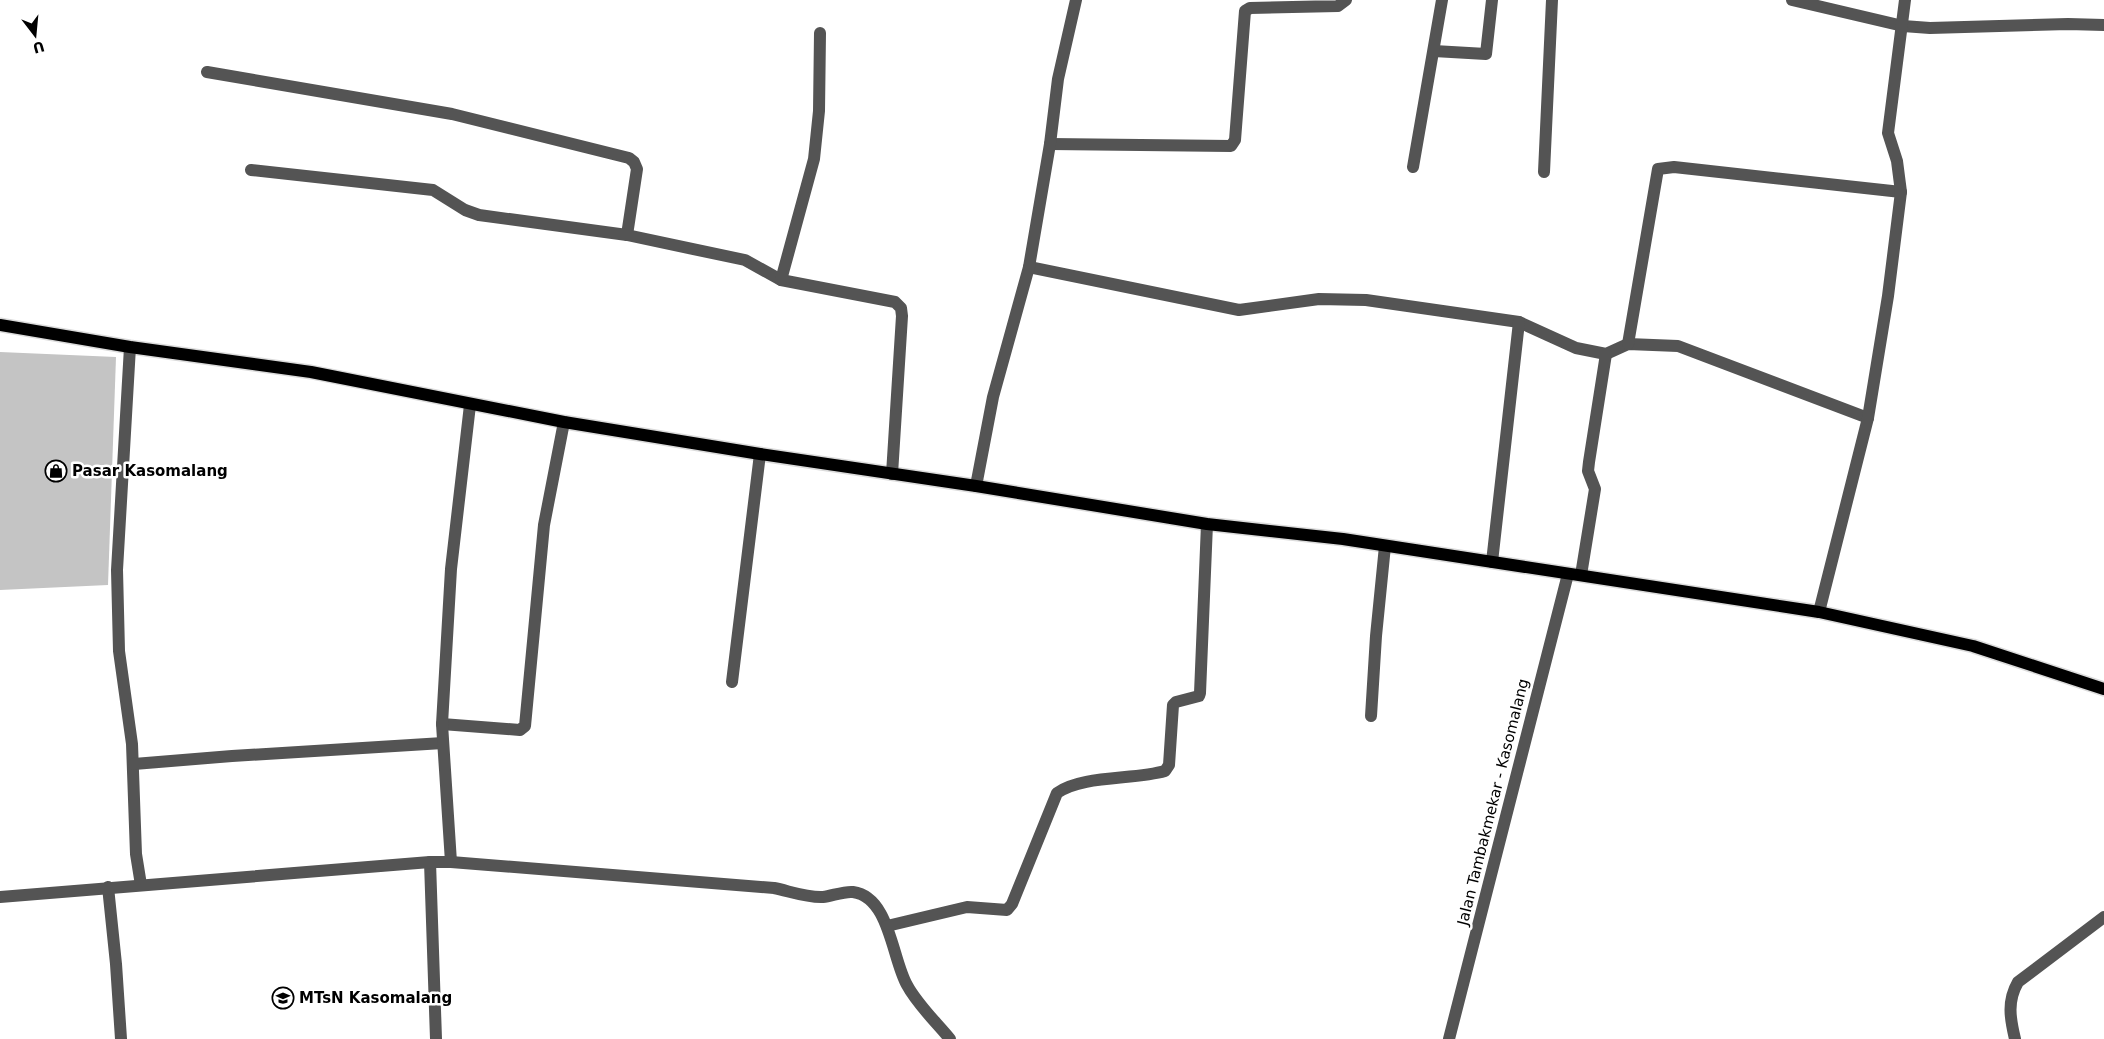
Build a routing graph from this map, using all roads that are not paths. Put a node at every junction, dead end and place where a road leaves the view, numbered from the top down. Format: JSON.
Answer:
{"nodes":[{"id":1,"x":1076,"y":0,"type":"edge"},
{"id":2,"x":1346,"y":0,"type":"edge"},
{"id":3,"x":1442,"y":0,"type":"edge"},
{"id":4,"x":1492,"y":0,"type":"edge"},
{"id":5,"x":1552,"y":0,"type":"edge"},
{"id":6,"x":1792,"y":0,"type":"edge"},
{"id":7,"x":1905,"y":0,"type":"edge"},
{"id":8,"x":2104,"y":24,"type":"edge"},
{"id":9,"x":1903,"y":26,"type":"junction"},
{"id":10,"x":820,"y":33,"type":"dead end"},
{"id":11,"x":1434,"y":51,"type":"junction"},
{"id":12,"x":207,"y":72,"type":"dead end"},
{"id":13,"x":1050,"y":144,"type":"junction"},
{"id":14,"x":1412,"y":167,"type":"dead end"},
{"id":15,"x":251,"y":170,"type":"dead end"},
{"id":16,"x":1544,"y":172,"type":"dead end"},
{"id":17,"x":1901,"y":192,"type":"junction"},
{"id":18,"x":627,"y":235,"type":"junction"},
{"id":19,"x":1029,"y":267,"type":"junction"},
{"id":20,"x":781,"y":280,"type":"junction"},
{"id":21,"x":1519,"y":322,"type":"junction"},
{"id":22,"x":0,"y":325,"type":"edge"},
{"id":23,"x":1628,"y":344,"type":"junction"},
{"id":24,"x":130,"y":347,"type":"junction"},
{"id":25,"x":1606,"y":354,"type":"junction"},
{"id":26,"x":470,"y":405,"type":"junction"},
{"id":27,"x":1868,"y":418,"type":"junction"},
{"id":28,"x":564,"y":422,"type":"junction"},
{"id":29,"x":760,"y":454,"type":"junction"},
{"id":30,"x":892,"y":474,"type":"junction"},
{"id":31,"x":976,"y":486,"type":"junction"},
{"id":32,"x":1207,"y":524,"type":"junction"},
{"id":33,"x":1385,"y":546,"type":"junction"},
{"id":34,"x":1492,"y":562,"type":"junction"},
{"id":35,"x":1574,"y":574,"type":"junction"},
{"id":36,"x":1819,"y":612,"type":"junction"},
{"id":37,"x":732,"y":682,"type":"dead end"},
{"id":38,"x":2104,"y":689,"type":"edge"},
{"id":39,"x":1371,"y":716,"type":"dead end"},
{"id":40,"x":442,"y":724,"type":"junction"},
{"id":41,"x":443,"y":742,"type":"junction"},
{"id":42,"x":134,"y":764,"type":"junction"},
{"id":43,"x":430,"y":862,"type":"junction"},
{"id":44,"x":451,"y":862,"type":"junction"},
{"id":45,"x":141,"y":885,"type":"junction"},
{"id":46,"x":108,"y":887,"type":"junction"},
{"id":47,"x":0,"y":897,"type":"edge"},
{"id":48,"x":2104,"y":917,"type":"edge"},
{"id":49,"x":887,"y":926,"type":"junction"},
{"id":50,"x":121,"y":1039,"type":"edge"},
{"id":51,"x":436,"y":1039,"type":"edge"},
{"id":52,"x":950,"y":1039,"type":"edge"},
{"id":53,"x":1449,"y":1039,"type":"edge"},
{"id":54,"x":2015,"y":1039,"type":"edge"}],
"edges":[{"from":1,"to":13,"type":"street"},
{"from":2,"to":13,"type":"street"},
{"from":3,"to":11,"type":"street"},
{"from":4,"to":11,"type":"street"},
{"from":5,"to":16,"type":"street"},
{"from":6,"to":9,"type":"street"},
{"from":7,"to":9,"type":"street"},
{"from":8,"to":9,"type":"street"},
{"from":9,"to":17,"type":"street"},
{"from":10,"to":20,"type":"street"},
{"from":11,"to":14,"type":"street"},
{"from":12,"to":18,"type":"street"},
{"from":13,"to":19,"type":"street"},
{"from":15,"to":18,"type":"street"},
{"from":17,"to":23,"type":"street"},
{"from":17,"to":27,"type":"street"},
{"from":18,"to":20,"type":"street"},
{"from":19,"to":21,"type":"street"},
{"from":19,"to":31,"type":"street"},
{"from":20,"to":30,"type":"street"},
{"from":21,"to":25,"type":"street"},
{"from":21,"to":34,"type":"street"},
{"from":22,"to":24,"type":"main road"},
{"from":23,"to":25,"type":"street"},
{"from":23,"to":27,"type":"street"},
{"from":24,"to":26,"type":"main road"},
{"from":24,"to":42,"type":"street"},
{"from":25,"to":35,"type":"street","name":"Jalan Tambakmekar - Kasomalang"},
{"from":26,"to":28,"type":"main road"},
{"from":26,"to":40,"type":"street"},
{"from":27,"to":36,"type":"street"},
{"from":28,"to":29,"type":"main road"},
{"from":28,"to":40,"type":"street"},
{"from":29,"to":30,"type":"main road"},
{"from":29,"to":37,"type":"street"},
{"from":30,"to":31,"type":"main road"},
{"from":31,"to":32,"type":"main road"},
{"from":32,"to":33,"type":"main road"},
{"from":32,"to":49,"type":"street"},
{"from":33,"to":34,"type":"main road"},
{"from":33,"to":39,"type":"street"},
{"from":34,"to":35,"type":"main road"},
{"from":35,"to":36,"type":"main road"},
{"from":35,"to":53,"type":"street","name":"Jalan Tambakmekar - Kasomalang"},
{"from":36,"to":38,"type":"main road"},
{"from":40,"to":41,"type":"street"},
{"from":41,"to":42,"type":"street"},
{"from":41,"to":44,"type":"street"},
{"from":42,"to":45,"type":"street"},
{"from":43,"to":44,"type":"street"},
{"from":43,"to":45,"type":"street"},
{"from":43,"to":51,"type":"street"},
{"from":44,"to":49,"type":"street"},
{"from":45,"to":46,"type":"street"},
{"from":46,"to":47,"type":"street"},
{"from":46,"to":50,"type":"street"},
{"from":48,"to":54,"type":"street"},
{"from":49,"to":52,"type":"street"}]}
